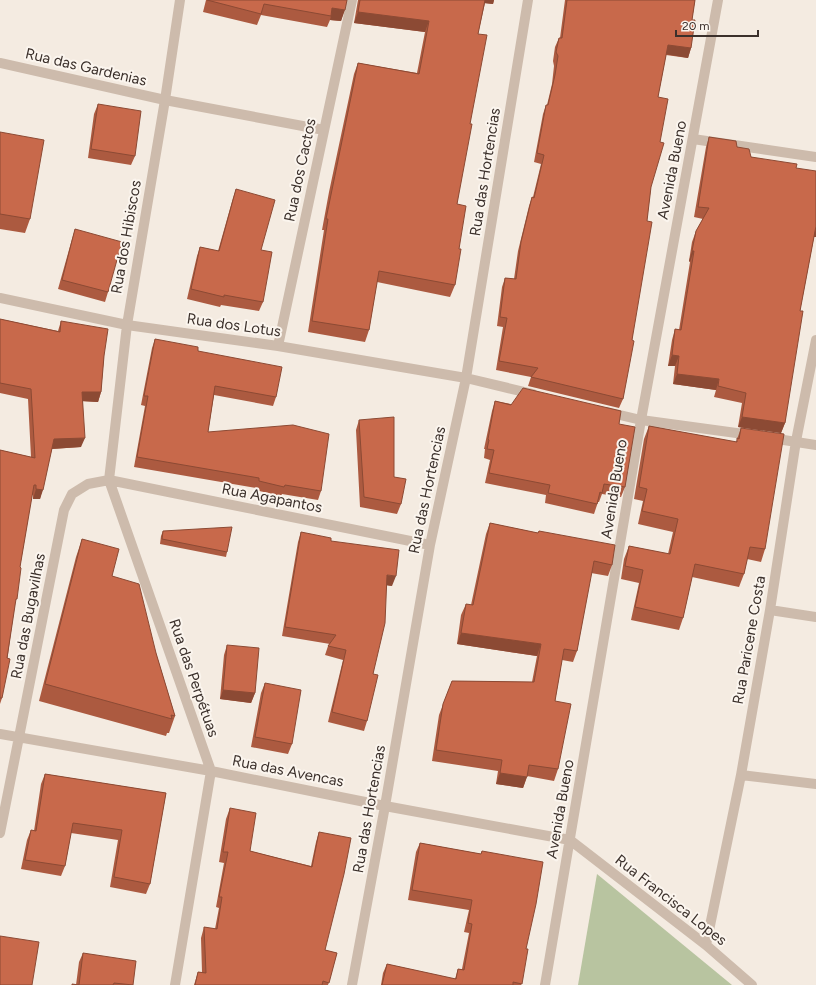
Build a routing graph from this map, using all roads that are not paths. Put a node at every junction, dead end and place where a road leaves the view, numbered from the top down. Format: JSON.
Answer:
{"nodes":[{"id":1,"x":180,"y":0,"type":"edge"},
{"id":2,"x":352,"y":0,"type":"edge"},
{"id":3,"x":528,"y":0,"type":"edge"},
{"id":4,"x":718,"y":0,"type":"edge"},
{"id":5,"x":0,"y":63,"type":"edge"},
{"id":6,"x":165,"y":100,"type":"junction"},
{"id":7,"x":324,"y":130,"type":"junction"},
{"id":8,"x":693,"y":139,"type":"junction"},
{"id":9,"x":816,"y":157,"type":"edge"},
{"id":10,"x":0,"y":298,"type":"edge"},
{"id":11,"x":127,"y":326,"type":"junction"},
{"id":12,"x":816,"y":340,"type":"edge"},
{"id":13,"x":278,"y":346,"type":"junction"},
{"id":14,"x":466,"y":378,"type":"junction"},
{"id":15,"x":542,"y":396,"type":"edge"},
{"id":16,"x":595,"y":409,"type":"edge"},
{"id":17,"x":641,"y":420,"type":"junction"},
{"id":18,"x":796,"y":441,"type":"junction"},
{"id":19,"x":816,"y":445,"type":"edge"},
{"id":20,"x":109,"y":480,"type":"junction"},
{"id":21,"x":430,"y":545,"type":"junction"},
{"id":22,"x":770,"y":610,"type":"junction"},
{"id":23,"x":816,"y":617,"type":"edge"},
{"id":24,"x":0,"y":734,"type":"edge"},
{"id":25,"x":20,"y":737,"type":"junction"},
{"id":26,"x":211,"y":771,"type":"junction"},
{"id":27,"x":741,"y":775,"type":"junction"},
{"id":28,"x":816,"y":784,"type":"edge"},
{"id":29,"x":385,"y":806,"type":"junction"},
{"id":30,"x":0,"y":833,"type":"edge"},
{"id":31,"x":570,"y":840,"type":"junction"},
{"id":32,"x":706,"y":945,"type":"junction"},
{"id":33,"x":175,"y":985,"type":"edge"},
{"id":34,"x":352,"y":985,"type":"edge"},
{"id":35,"x":545,"y":985,"type":"edge"},
{"id":36,"x":752,"y":985,"type":"edge"}],
"edges":[{"from":1,"to":6,"type":"street","name":"Rua dos Hibiscos"},
{"from":2,"to":7,"type":"street","name":"Rua dos Cactos"},
{"from":3,"to":14,"type":"street","name":"Rua das Hortencias"},
{"from":4,"to":8,"type":"street","name":"Avenida Bueno"},
{"from":5,"to":6,"type":"street","name":"Rua das Gardenias"},
{"from":6,"to":7,"type":"street","name":"Rua das Gardenias"},
{"from":6,"to":11,"type":"street","name":"Rua dos Hibiscos"},
{"from":7,"to":13,"type":"street","name":"Rua dos Cactos"},
{"from":8,"to":9,"type":"street"},
{"from":8,"to":17,"type":"street","name":"Avenida Bueno"},
{"from":10,"to":11,"type":"street","name":"Rua dos Lotus"},
{"from":11,"to":13,"type":"street","name":"Rua dos Lotus"},
{"from":11,"to":20,"type":"street","name":"Rua dos Hibiscos"},
{"from":12,"to":18,"type":"street","name":"Rua Paricene Costa"},
{"from":13,"to":14,"type":"street","name":"Rua dos Lotus"},
{"from":14,"to":15,"type":"street","name":"Rua dos Lotus"},
{"from":14,"to":21,"type":"street","name":"Rua das Hortencias"},
{"from":16,"to":17,"type":"street"},
{"from":17,"to":18,"type":"street"},
{"from":17,"to":31,"type":"street","name":"Avenida Bueno"},
{"from":18,"to":19,"type":"street"},
{"from":18,"to":22,"type":"street","name":"Rua Paricene Costa"},
{"from":20,"to":21,"type":"street","name":"Rua Agapantos"},
{"from":20,"to":25,"type":"street","name":"Rua das Bugavilhas"},
{"from":20,"to":26,"type":"street","name":"Rua das Perpétuas"},
{"from":21,"to":29,"type":"street","name":"Rua das Hortencias"},
{"from":22,"to":23,"type":"street"},
{"from":22,"to":27,"type":"street","name":"Rua Paricene Costa"},
{"from":24,"to":25,"type":"street","name":"Rua das Avencas"},
{"from":25,"to":26,"type":"street","name":"Rua das Avencas"},
{"from":25,"to":30,"type":"street","name":"Rua das Bugavilhas"},
{"from":26,"to":29,"type":"street","name":"Rua das Avencas"},
{"from":26,"to":33,"type":"street","name":"Rua das Perpétuas"},
{"from":27,"to":28,"type":"street"},
{"from":27,"to":32,"type":"street","name":"Rua Paricene Costa"},
{"from":29,"to":31,"type":"street","name":"Rua das Avencas"},
{"from":29,"to":34,"type":"street","name":"Rua das Hortencias"},
{"from":31,"to":32,"type":"street","name":"Rua Francisca Lopes"},
{"from":31,"to":35,"type":"street","name":"Avenida Bueno"},
{"from":32,"to":36,"type":"street","name":"Rua Francisca Lopes"}]}
